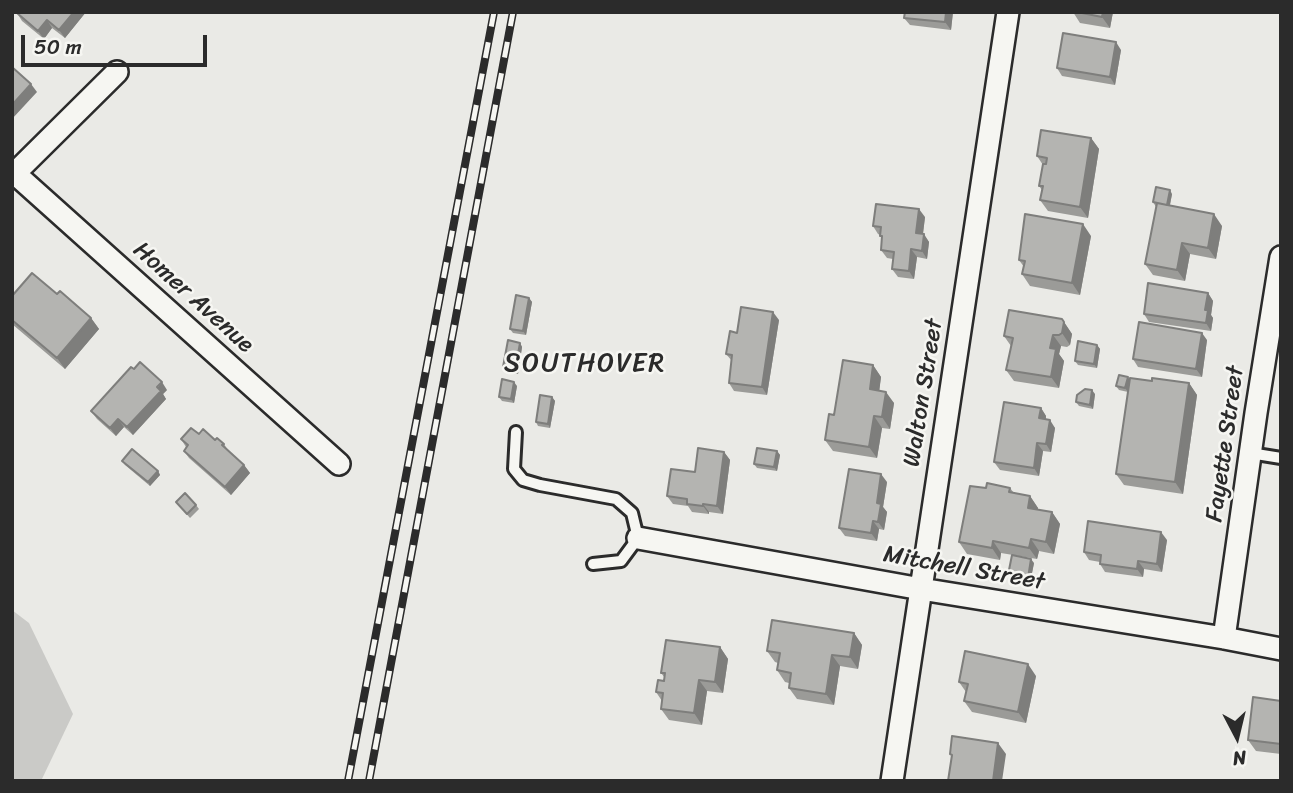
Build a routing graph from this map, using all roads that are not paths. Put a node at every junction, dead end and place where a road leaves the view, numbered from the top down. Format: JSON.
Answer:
{"nodes":[{"id":1,"x":1008,"y":12,"type":"edge"},
{"id":2,"x":117,"y":72,"type":"dead end"},
{"id":3,"x":13,"y":174,"type":"edge"},
{"id":4,"x":1281,"y":257,"type":"edge"},
{"id":5,"x":516,"y":432,"type":"dead end"},
{"id":6,"x":1250,"y":453,"type":"junction"},
{"id":7,"x":1281,"y":458,"type":"edge"},
{"id":8,"x":339,"y":464,"type":"dead end"},
{"id":9,"x":638,"y":538,"type":"junction"},
{"id":10,"x":593,"y":564,"type":"dead end"},
{"id":11,"x":921,"y":589,"type":"junction"},
{"id":12,"x":1224,"y":638,"type":"junction"},
{"id":13,"x":1281,"y":649,"type":"edge"},
{"id":14,"x":892,"y":781,"type":"edge"}],
"edges":[{"from":1,"to":11,"type":"street","name":"Walton Street"},
{"from":2,"to":3,"type":"street"},
{"from":3,"to":8,"type":"street","name":"Homer Avenue"},
{"from":4,"to":6,"type":"street","name":"Fayette Street"},
{"from":5,"to":9,"type":"lane"},
{"from":6,"to":7,"type":"lane"},
{"from":6,"to":12,"type":"street","name":"Fayette Street"},
{"from":9,"to":10,"type":"lane"},
{"from":9,"to":11,"type":"street","name":"Mitchell Street"},
{"from":11,"to":12,"type":"street","name":"Mitchell Street"},
{"from":11,"to":14,"type":"street","name":"Walton Street"},
{"from":12,"to":13,"type":"street","name":"Mitchell Street"}]}
